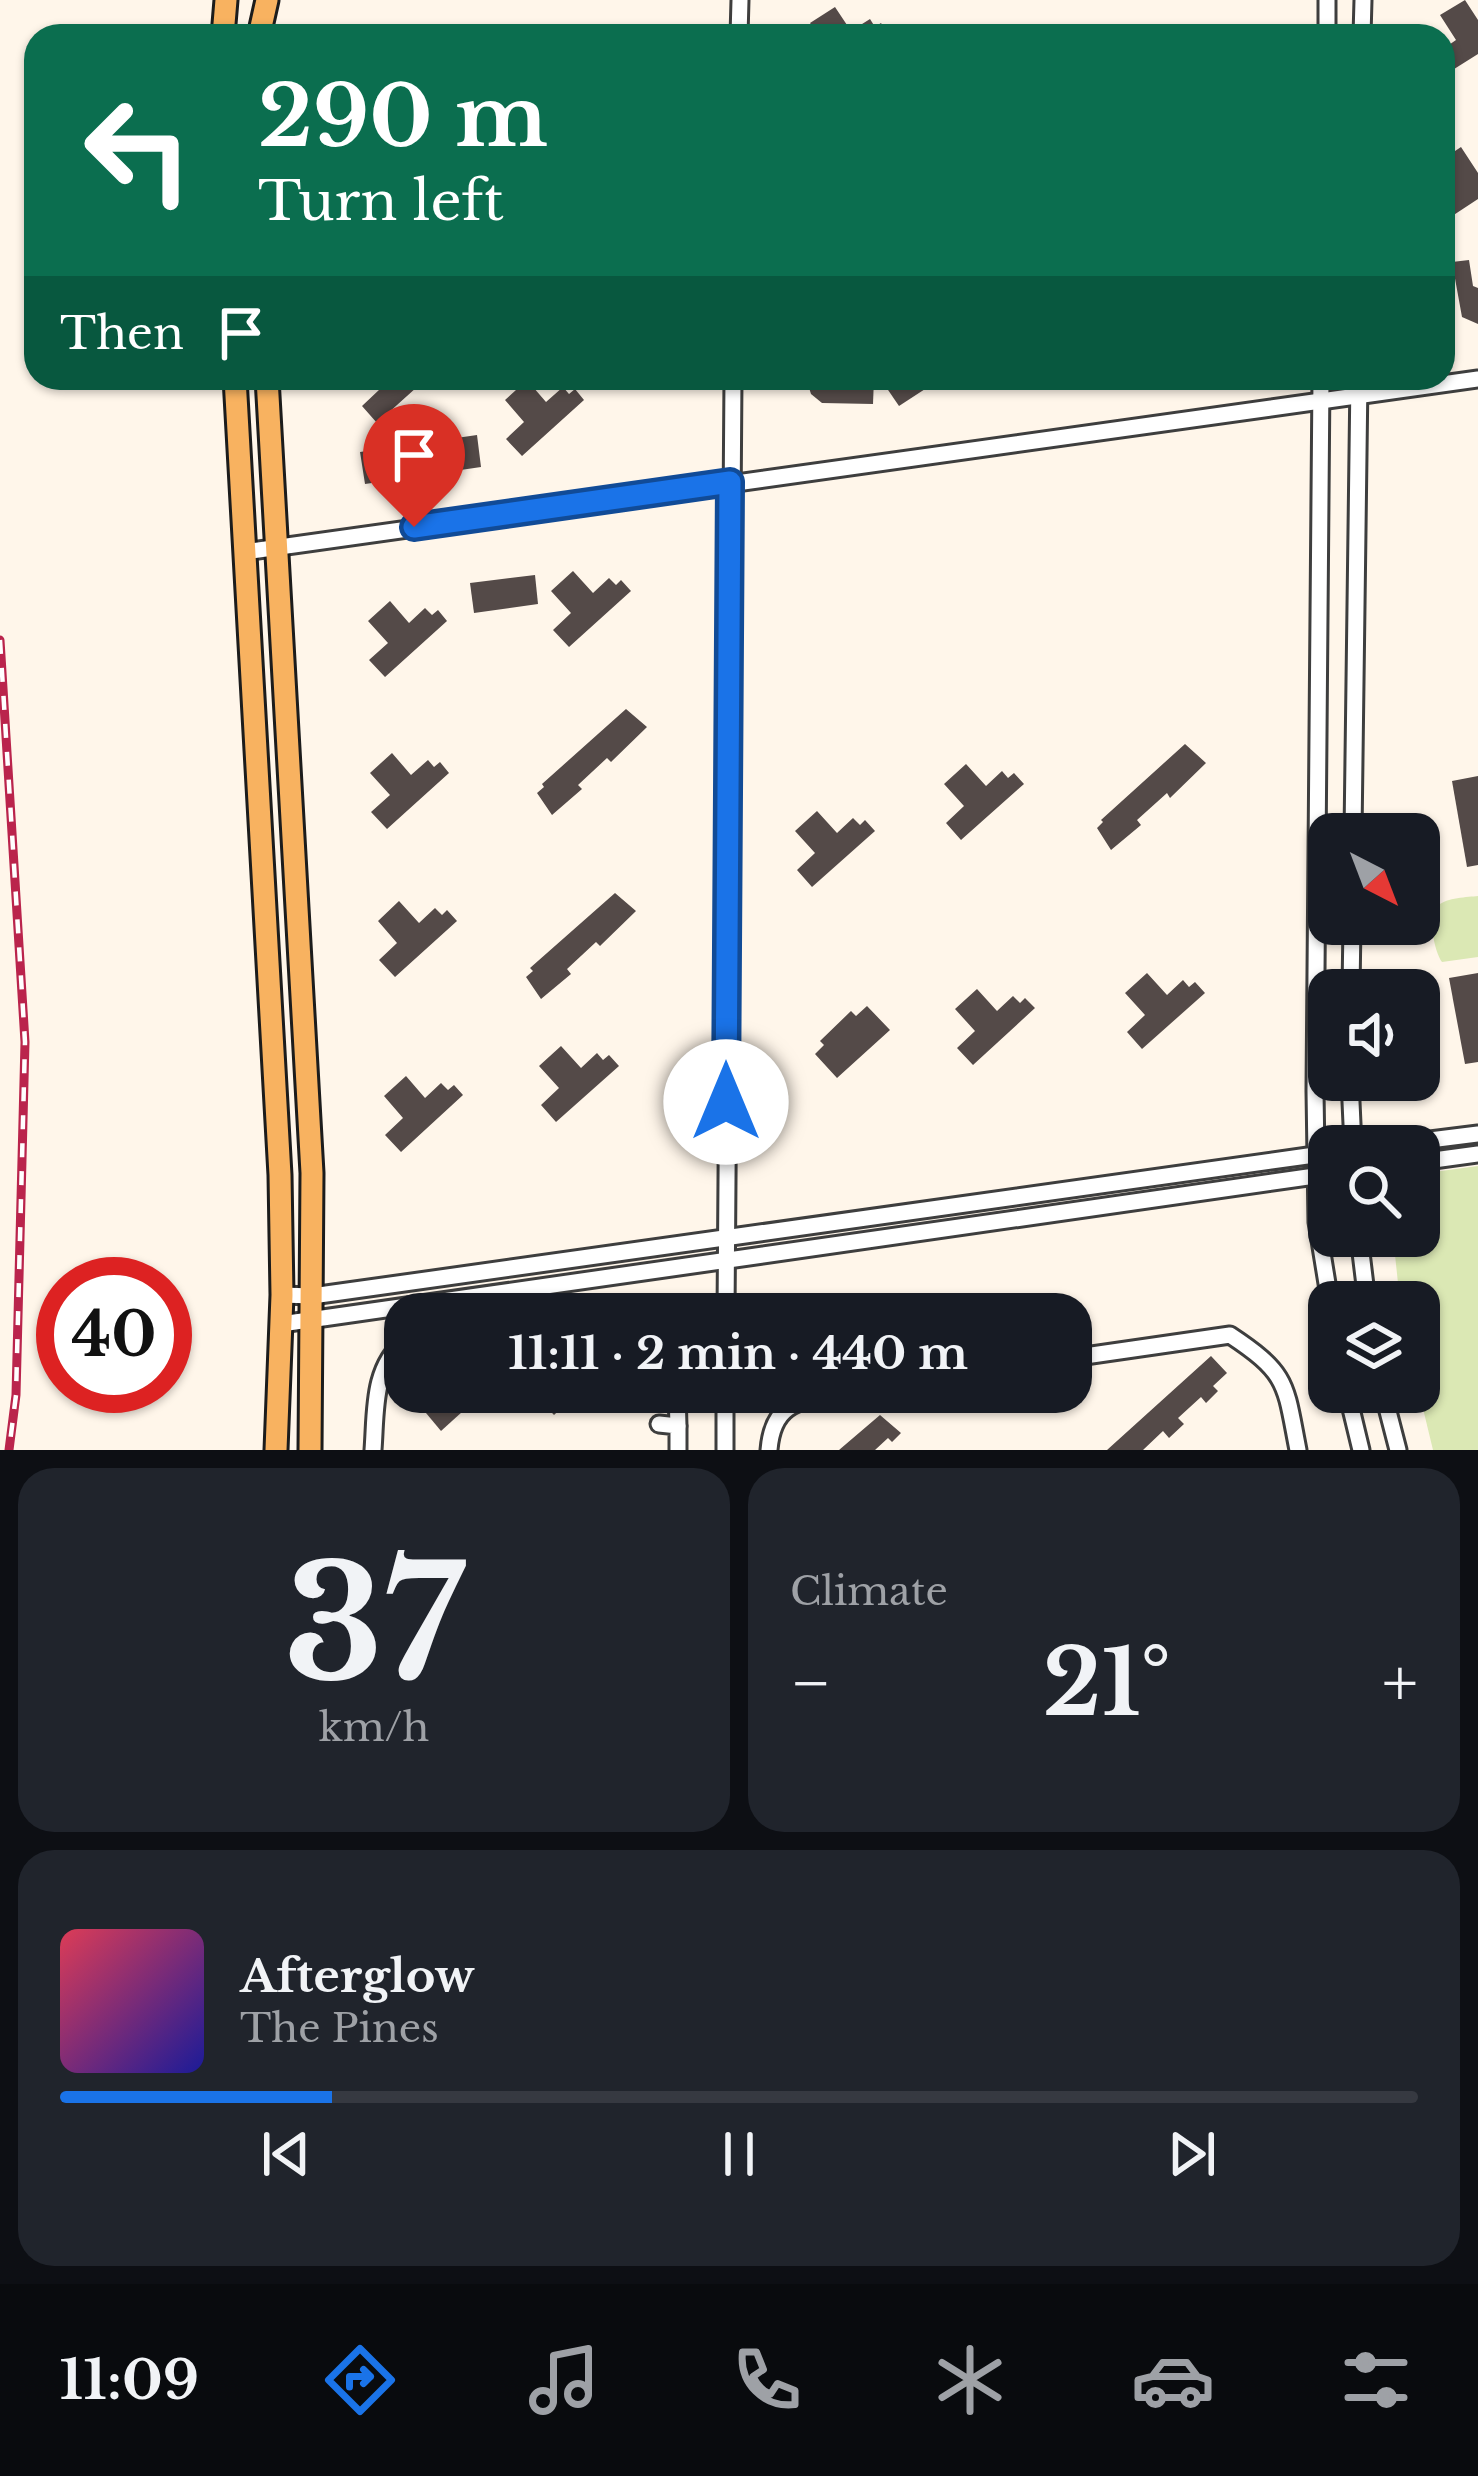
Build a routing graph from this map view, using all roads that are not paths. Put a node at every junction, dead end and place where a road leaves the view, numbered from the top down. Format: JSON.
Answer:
{"nodes":[{"id":1,"x":236,"y":390,"type":"edge"},
{"id":2,"x":268,"y":390,"type":"edge"},
{"id":3,"x":733,"y":390,"type":"edge"},
{"id":4,"x":1321,"y":390,"type":"edge"},
{"id":5,"x":1350,"y":390,"type":"edge"},
{"id":6,"x":1359,"y":390,"type":"edge"},
{"id":7,"x":1321,"y":400,"type":"junction"},
{"id":8,"x":730,"y":482,"type":"junction"},
{"id":9,"x":278,"y":546,"type":"junction"},
{"id":10,"x":244,"y":552,"type":"junction"},
{"id":11,"x":1353,"y":813,"type":"edge"},
{"id":12,"x":1323,"y":1125,"type":"edge"},
{"id":13,"x":1478,"y":1134,"type":"edge"},
{"id":14,"x":1440,"y":1139,"type":"edge"},
{"id":15,"x":1478,"y":1154,"type":"edge"},
{"id":16,"x":1308,"y":1156,"type":"edge"},
{"id":17,"x":1440,"y":1159,"type":"edge"},
{"id":18,"x":1308,"y":1177,"type":"edge"},
{"id":19,"x":729,"y":1237,"type":"junction"},
{"id":20,"x":727,"y":1258,"type":"junction"},
{"id":21,"x":726,"y":1293,"type":"edge"},
{"id":22,"x":282,"y":1294,"type":"junction"},
{"id":23,"x":312,"y":1296,"type":"junction"},
{"id":24,"x":312,"y":1320,"type":"junction"},
{"id":25,"x":281,"y":1324,"type":"junction"},
{"id":26,"x":1092,"y":1355,"type":"edge"},
{"id":27,"x":384,"y":1370,"type":"edge"},
{"id":28,"x":678,"y":1413,"type":"edge"},
{"id":29,"x":725,"y":1413,"type":"edge"},
{"id":30,"x":782,"y":1413,"type":"edge"},
{"id":31,"x":1352,"y":1413,"type":"edge"},
{"id":32,"x":1388,"y":1413,"type":"edge"},
{"id":33,"x":659,"y":1424,"type":"dead end"},
{"id":34,"x":678,"y":1426,"type":"junction"},
{"id":35,"x":276,"y":1450,"type":"edge"},
{"id":36,"x":310,"y":1450,"type":"edge"},
{"id":37,"x":373,"y":1450,"type":"edge"},
{"id":38,"x":678,"y":1450,"type":"edge"},
{"id":39,"x":724,"y":1450,"type":"edge"},
{"id":40,"x":769,"y":1450,"type":"edge"},
{"id":41,"x":1298,"y":1450,"type":"edge"},
{"id":42,"x":1361,"y":1450,"type":"edge"},
{"id":43,"x":1398,"y":1450,"type":"edge"}],
"edges":[{"from":1,"to":10,"type":"main road"},
{"from":2,"to":9,"type":"main road"},
{"from":3,"to":8,"type":"street"},
{"from":4,"to":7,"type":"street"},
{"from":5,"to":7,"type":"street"},
{"from":6,"to":11,"type":"street"},
{"from":7,"to":8,"type":"street"},
{"from":7,"to":12,"type":"street"},
{"from":8,"to":9,"type":"street"},
{"from":8,"to":19,"type":"street"},
{"from":9,"to":10,"type":"street"},
{"from":9,"to":23,"type":"main road"},
{"from":10,"to":22,"type":"main road"},
{"from":13,"to":14,"type":"street"},
{"from":15,"to":17,"type":"street"},
{"from":16,"to":19,"type":"street"},
{"from":18,"to":20,"type":"street"},
{"from":19,"to":20,"type":"street"},
{"from":19,"to":23,"type":"street"},
{"from":20,"to":21,"type":"street"},
{"from":20,"to":24,"type":"street"},
{"from":22,"to":23,"type":"street"},
{"from":22,"to":25,"type":"main road"},
{"from":23,"to":24,"type":"main road"},
{"from":24,"to":25,"type":"street"},
{"from":24,"to":36,"type":"main road"},
{"from":25,"to":35,"type":"main road"},
{"from":26,"to":41,"type":"street"},
{"from":27,"to":37,"type":"street"},
{"from":28,"to":34,"type":"street"},
{"from":29,"to":39,"type":"street"},
{"from":30,"to":40,"type":"street"},
{"from":31,"to":42,"type":"street"},
{"from":32,"to":43,"type":"street"},
{"from":33,"to":34,"type":"street"},
{"from":34,"to":38,"type":"street"}]}
